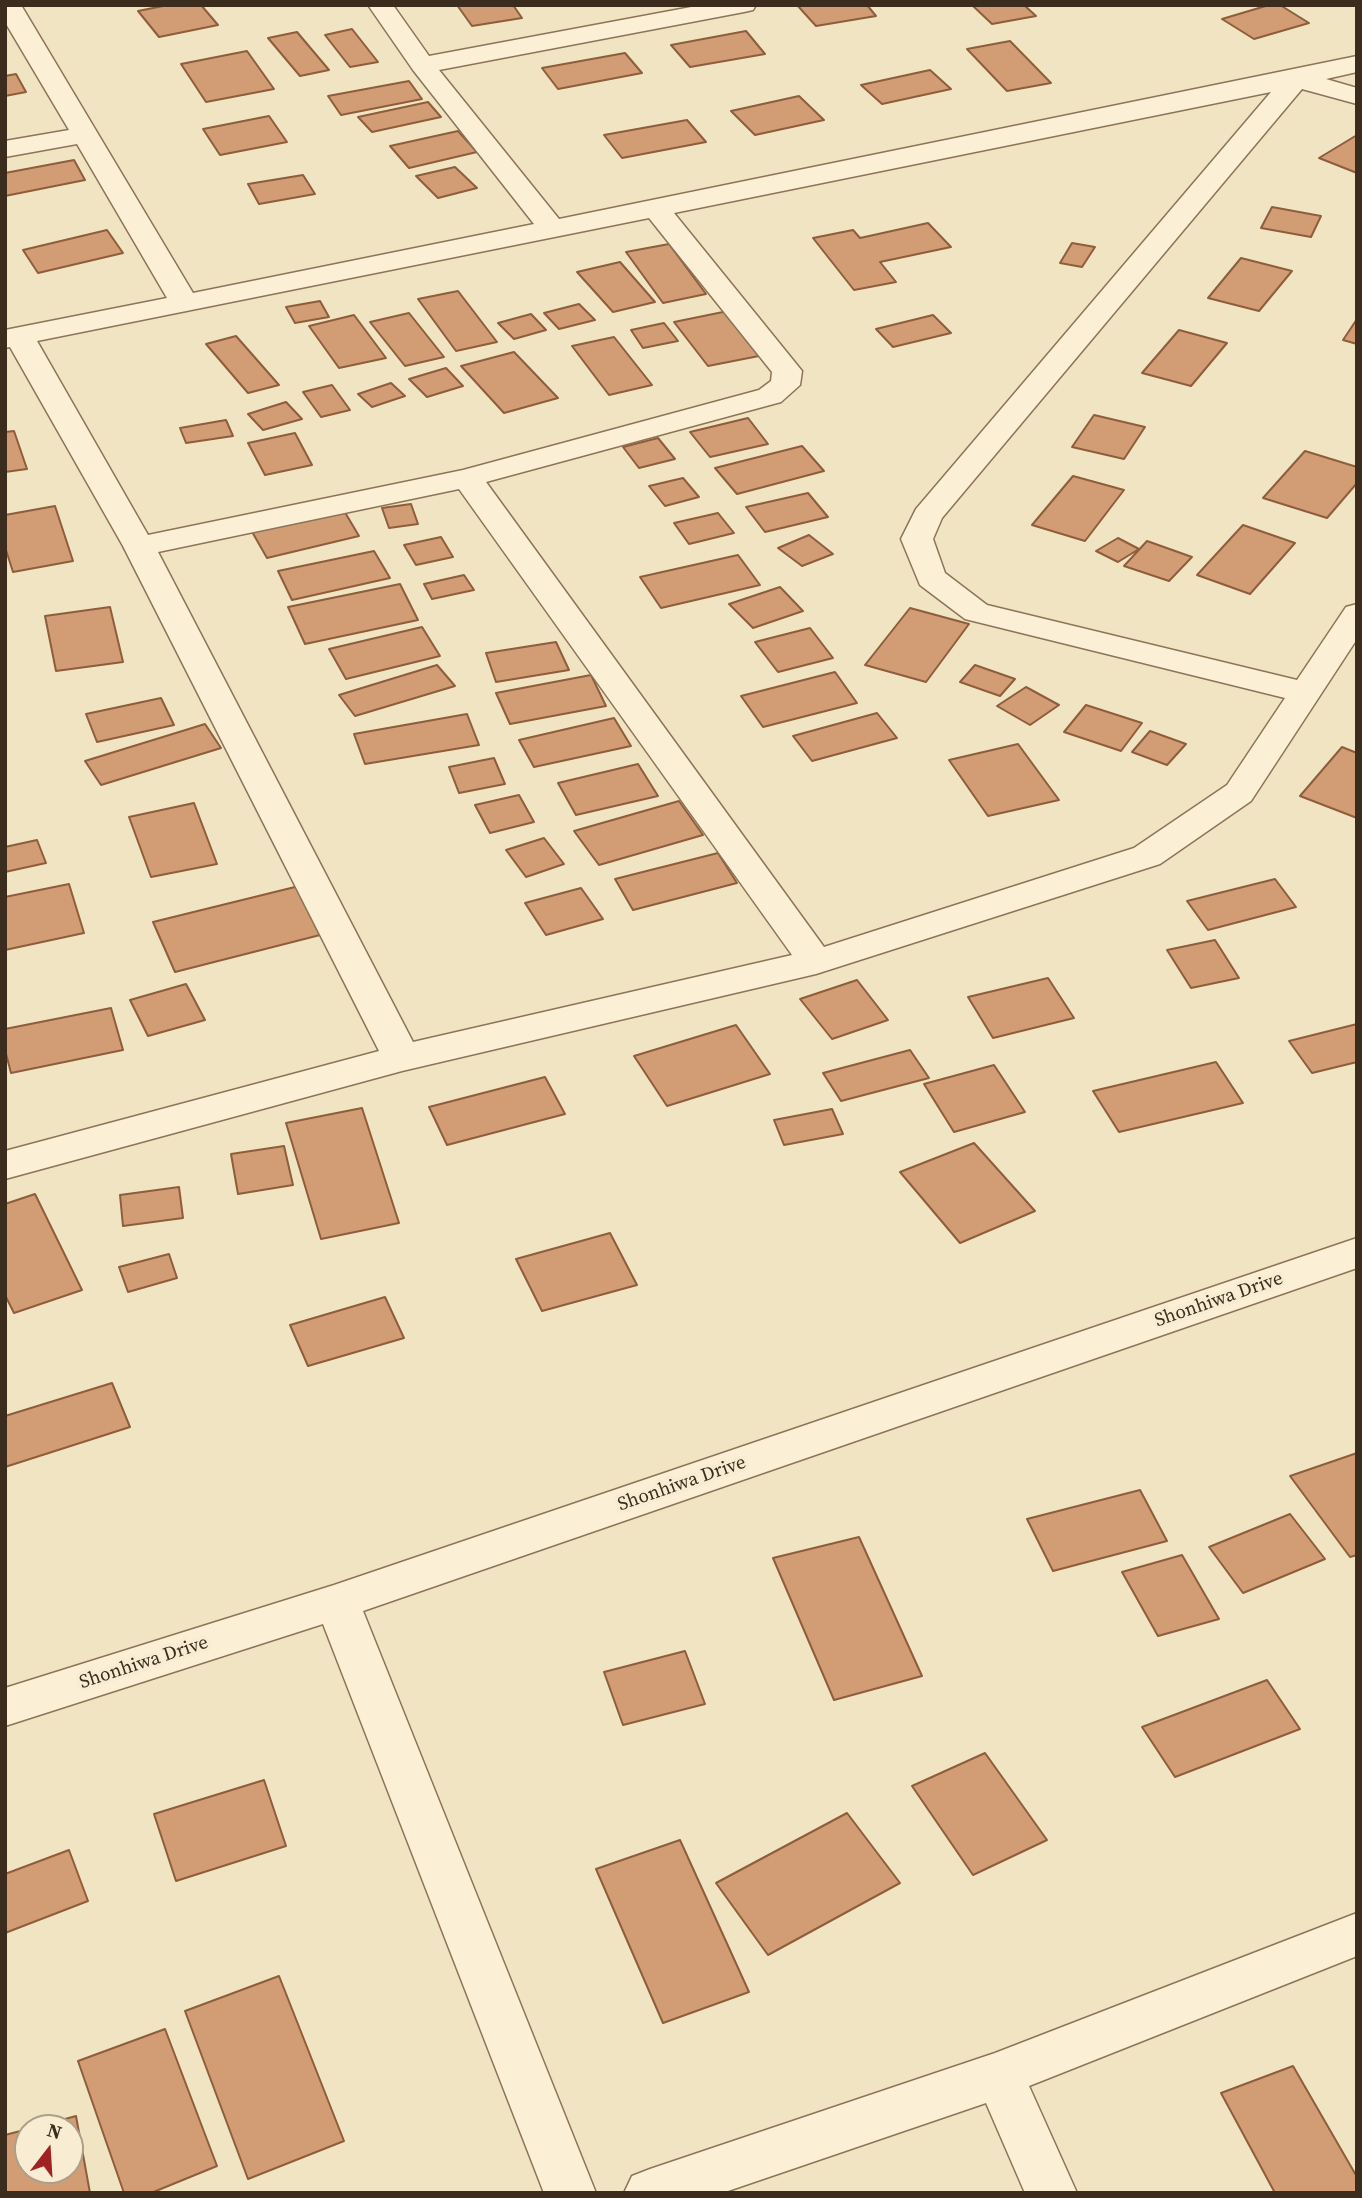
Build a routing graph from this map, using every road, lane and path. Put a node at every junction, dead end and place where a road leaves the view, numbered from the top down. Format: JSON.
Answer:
{"nodes":[{"id":1,"x":8,"y":5,"type":"edge"},
{"id":2,"x":380,"y":5,"type":"edge"},
{"id":3,"x":744,"y":5,"type":"edge"},
{"id":4,"x":1357,"y":64,"type":"edge"},
{"id":5,"x":422,"y":65,"type":"junction"},
{"id":6,"x":1296,"y":79,"type":"junction"},
{"id":7,"x":1357,"y":96,"type":"edge"},
{"id":8,"x":85,"y":135,"type":"junction"},
{"id":9,"x":5,"y":149,"type":"edge"},
{"id":10,"x":655,"y":207,"type":"junction"},
{"id":11,"x":551,"y":227,"type":"junction"},
{"id":12,"x":184,"y":302,"type":"junction"},
{"id":13,"x":12,"y":337,"type":"edge"},
{"id":14,"x":467,"y":478,"type":"junction"},
{"id":15,"x":139,"y":546,"type":"junction"},
{"id":16,"x":1357,"y":614,"type":"edge"},
{"id":17,"x":1307,"y":693,"type":"junction"},
{"id":18,"x":816,"y":962,"type":"junction"},
{"id":19,"x":402,"y":1058,"type":"junction"},
{"id":20,"x":5,"y":1165,"type":"edge"},
{"id":21,"x":1357,"y":1253,"type":"edge"},
{"id":22,"x":337,"y":1602,"type":"junction"},
{"id":23,"x":5,"y":1707,"type":"edge"},
{"id":24,"x":1357,"y":1934,"type":"edge"},
{"id":25,"x":999,"y":2075,"type":"junction"},
{"id":26,"x":570,"y":2193,"type":"edge"},
{"id":27,"x":650,"y":2193,"type":"edge"},
{"id":28,"x":1051,"y":2193,"type":"edge"}],
"edges":[{"from":1,"to":8,"type":"street"},
{"from":2,"to":5,"type":"street"},
{"from":3,"to":5,"type":"street"},
{"from":4,"to":6,"type":"street"},
{"from":5,"to":11,"type":"street"},
{"from":6,"to":7,"type":"street"},
{"from":6,"to":10,"type":"street"},
{"from":6,"to":17,"type":"street"},
{"from":8,"to":9,"type":"street"},
{"from":8,"to":12,"type":"street"},
{"from":10,"to":11,"type":"street"},
{"from":10,"to":14,"type":"street"},
{"from":11,"to":12,"type":"street"},
{"from":12,"to":13,"type":"street"},
{"from":13,"to":15,"type":"street"},
{"from":14,"to":15,"type":"street"},
{"from":14,"to":18,"type":"street"},
{"from":15,"to":19,"type":"street"},
{"from":16,"to":17,"type":"street"},
{"from":17,"to":18,"type":"street"},
{"from":18,"to":19,"type":"street"},
{"from":19,"to":20,"type":"street"},
{"from":21,"to":22,"type":"street","name":"Shonhiwa Drive"},
{"from":22,"to":23,"type":"street","name":"Shonhiwa Drive"},
{"from":22,"to":26,"type":"street"},
{"from":24,"to":25,"type":"street"},
{"from":25,"to":27,"type":"street"},
{"from":25,"to":28,"type":"street"}]}
